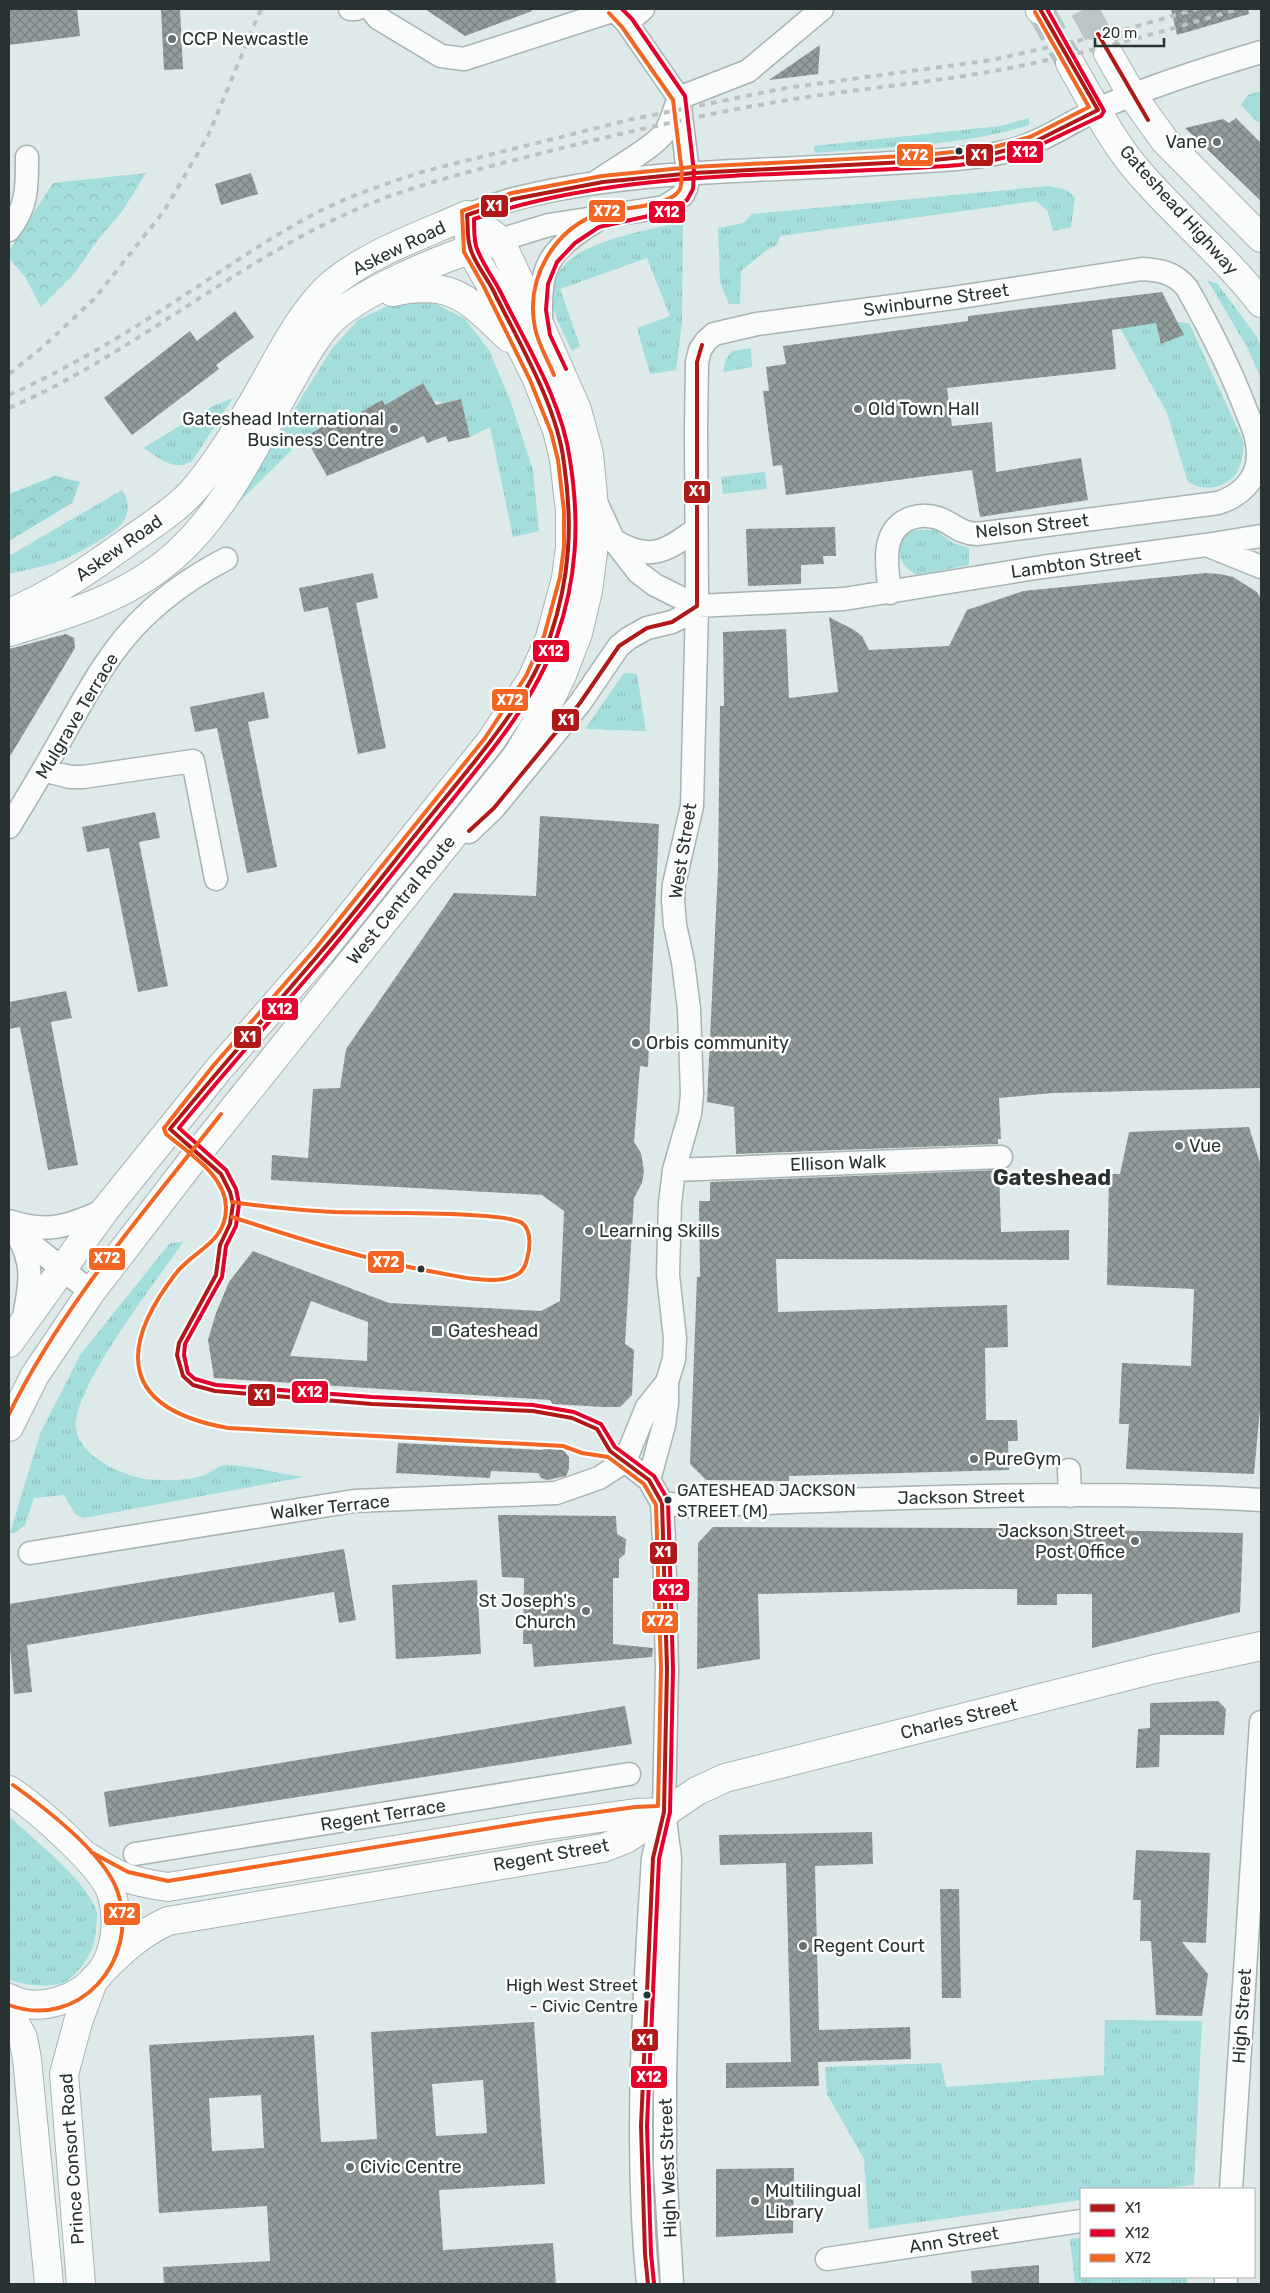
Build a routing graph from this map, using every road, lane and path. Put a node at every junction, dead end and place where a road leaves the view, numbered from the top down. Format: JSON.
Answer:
{"nodes":[{"id":1,"x":350,"y":9,"type":"edge"},
{"id":2,"x":356,"y":9,"type":"edge"},
{"id":3,"x":371,"y":9,"type":"edge"},
{"id":4,"x":822,"y":9,"type":"edge"},
{"id":5,"x":625,"y":13,"type":"edge"},
{"id":6,"x":1261,"y":52,"type":"edge"},
{"id":7,"x":1108,"y":53,"type":"tunnel mouth"},
{"id":8,"x":1070,"y":63,"type":"tunnel mouth"},
{"id":9,"x":1132,"y":95,"type":"junction"},
{"id":10,"x":679,"y":98,"type":"junction"},
{"id":11,"x":1098,"y":110,"type":"junction"},
{"id":12,"x":27,"y":157,"type":"dead end"},
{"id":13,"x":688,"y":173,"type":"junction"},
{"id":14,"x":594,"y":184,"type":"junction"},
{"id":15,"x":467,"y":215,"type":"junction"},
{"id":16,"x":602,"y":218,"type":"junction"},
{"id":17,"x":9,"y":230,"type":"edge"},
{"id":18,"x":1261,"y":238,"type":"edge"},
{"id":19,"x":500,"y":240,"type":"junction"},
{"id":20,"x":470,"y":249,"type":"junction"},
{"id":21,"x":360,"y":300,"type":"junction"},
{"id":22,"x":1261,"y":304,"type":"edge"},
{"id":23,"x":541,"y":328,"type":"junction"},
{"id":24,"x":702,"y":346,"type":"joint"},
{"id":25,"x":522,"y":349,"type":"junction"},
{"id":26,"x":1249,"y":482,"type":"joint"},
{"id":27,"x":593,"y":495,"type":"junction"},
{"id":28,"x":1261,"y":521,"type":"edge"},
{"id":29,"x":696,"y":529,"type":"junction"},
{"id":30,"x":1261,"y":536,"type":"edge"},
{"id":31,"x":1237,"y":540,"type":"junction"},
{"id":32,"x":614,"y":541,"type":"junction"},
{"id":33,"x":1206,"y":545,"type":"junction"},
{"id":34,"x":226,"y":559,"type":"dead end"},
{"id":35,"x":1261,"y":567,"type":"edge"},
{"id":36,"x":890,"y":593,"type":"junction"},
{"id":37,"x":697,"y":606,"type":"junction"},
{"id":38,"x":9,"y":613,"type":"edge"},
{"id":39,"x":9,"y":632,"type":"edge"},
{"id":40,"x":43,"y":770,"type":"junction"},
{"id":41,"x":9,"y":828,"type":"edge"},
{"id":42,"x":216,"y":879,"type":"dead end"},
{"id":43,"x":406,"y":892,"type":"junction"},
{"id":44,"x":1001,"y":1157,"type":"dead end"},
{"id":45,"x":674,"y":1170,"type":"junction"},
{"id":46,"x":105,"y":1210,"type":"junction"},
{"id":47,"x":11,"y":1226,"type":"edge"},
{"id":48,"x":62,"y":1268,"type":"junction"},
{"id":49,"x":91,"y":1292,"type":"junction"},
{"id":50,"x":16,"y":1332,"type":"edge"},
{"id":51,"x":667,"y":1382,"type":"junction"},
{"id":52,"x":9,"y":1427,"type":"edge"},
{"id":53,"x":625,"y":1461,"type":"junction"},
{"id":54,"x":1069,"y":1470,"type":"dead end"},
{"id":55,"x":649,"y":1480,"type":"junction"},
{"id":56,"x":1070,"y":1496,"type":"junction"},
{"id":57,"x":1261,"y":1500,"type":"edge"},
{"id":58,"x":662,"y":1503,"type":"junction"},
{"id":59,"x":30,"y":1554,"type":"dead end"},
{"id":60,"x":1261,"y":1646,"type":"edge"},
{"id":61,"x":1261,"y":1722,"type":"edge"},
{"id":62,"x":630,"y":1774,"type":"dead end"},
{"id":63,"x":9,"y":1790,"type":"edge"},
{"id":64,"x":664,"y":1812,"type":"junction"},
{"id":65,"x":135,"y":1854,"type":"dead end"},
{"id":66,"x":88,"y":1857,"type":"junction"},
{"id":67,"x":1256,"y":1904,"type":"edge"},
{"id":68,"x":98,"y":1975,"type":"junction"},
{"id":69,"x":9,"y":1998,"type":"edge"},
{"id":70,"x":9,"y":2011,"type":"edge"},
{"id":71,"x":1231,"y":2188,"type":"edge"},
{"id":72,"x":1080,"y":2221,"type":"edge"},
{"id":73,"x":827,"y":2259,"type":"dead end"},
{"id":74,"x":48,"y":2284,"type":"edge"},
{"id":75,"x":81,"y":2284,"type":"edge"},
{"id":76,"x":648,"y":2284,"type":"edge"},
{"id":77,"x":672,"y":2284,"type":"edge"}],
"edges":[{"from":1,"to":2,"type":"street"},
{"from":3,"to":5,"type":"street"},
{"from":4,"to":10,"type":"street"},
{"from":5,"to":10,"type":"street"},
{"from":6,"to":9,"type":"street","name":"Askew Road"},
{"from":7,"to":9,"type":"main road","name":"Gateshead Highway"},
{"from":8,"to":11,"type":"main road","name":"Gateshead Highway"},
{"from":9,"to":11,"type":"street","name":"Askew Road"},
{"from":9,"to":18,"type":"main road","name":"Gateshead Highway"},
{"from":10,"to":13,"type":"street"},
{"from":10,"to":14,"type":"street"},
{"from":11,"to":13,"type":"street","name":"Askew Road"},
{"from":11,"to":22,"type":"main road","name":"Gateshead Highway"},
{"from":12,"to":17,"type":"street"},
{"from":13,"to":14,"type":"street","name":"Askew Road"},
{"from":13,"to":16,"type":"street"},
{"from":14,"to":15,"type":"street","name":"Askew Road"},
{"from":15,"to":19,"type":"main road","name":"West Central Route"},
{"from":15,"to":20,"type":"main road"},
{"from":15,"to":38,"type":"main road","name":"Askew Road"},
{"from":16,"to":19,"type":"street"},
{"from":16,"to":23,"type":"street"},
{"from":19,"to":20,"type":"main road","name":"Askew Road"},
{"from":19,"to":23,"type":"main road","name":"West Central Route"},
{"from":20,"to":21,"type":"main road","name":"Askew Road"},
{"from":20,"to":25,"type":"main road","name":"West Central Route"},
{"from":21,"to":25,"type":"main road"},
{"from":21,"to":39,"type":"main road","name":"Askew Road"},
{"from":23,"to":27,"type":"main road","name":"West Central Route"},
{"from":24,"to":26,"type":"street","name":"Swinburne Street"},
{"from":24,"to":29,"type":"street","name":"West Street"},
{"from":25,"to":46,"type":"main road","name":"West Central Route"},
{"from":26,"to":36,"type":"street","name":"Nelson Street"},
{"from":27,"to":32,"type":"street"},
{"from":27,"to":43,"type":"main road","name":"West Central Route"},
{"from":28,"to":31,"type":"street"},
{"from":29,"to":32,"type":"street"},
{"from":29,"to":37,"type":"street","name":"West Street"},
{"from":30,"to":31,"type":"street","name":"Lambton Street"},
{"from":31,"to":33,"type":"street","name":"Lambton Street"},
{"from":32,"to":37,"type":"street"},
{"from":33,"to":35,"type":"street"},
{"from":33,"to":36,"type":"street","name":"Lambton Street"},
{"from":34,"to":40,"type":"street","name":"Mulgrave Terrace"},
{"from":36,"to":37,"type":"street"},
{"from":37,"to":43,"type":"street"},
{"from":37,"to":45,"type":"street","name":"West Street"},
{"from":40,"to":41,"type":"street","name":"Mulgrave Terrace"},
{"from":40,"to":42,"type":"street"},
{"from":43,"to":49,"type":"main road","name":"West Central Route"},
{"from":44,"to":45,"type":"street","name":"Ellison Walk"},
{"from":45,"to":51,"type":"street","name":"West Street"},
{"from":46,"to":47,"type":"street"},
{"from":46,"to":48,"type":"main road","name":"West Central Route"},
{"from":47,"to":48,"type":"street"},
{"from":47,"to":50,"type":"street"},
{"from":48,"to":49,"type":"street"},
{"from":48,"to":50,"type":"main road","name":"West Central Route"},
{"from":49,"to":52,"type":"main road","name":"West Central Route"},
{"from":51,"to":53,"type":"street","name":"West Street"},
{"from":51,"to":55,"type":"street","name":"West Street"},
{"from":53,"to":55,"type":"street"},
{"from":53,"to":59,"type":"street","name":"Walker Terrace"},
{"from":54,"to":56,"type":"street"},
{"from":55,"to":58,"type":"street"},
{"from":56,"to":57,"type":"street","name":"Jackson Street"},
{"from":56,"to":58,"type":"street","name":"Jackson Street"},
{"from":58,"to":64,"type":"street","name":"High West Street"},
{"from":60,"to":64,"type":"main road","name":"Charles Street"},
{"from":61,"to":67,"type":"street","name":"High Street"},
{"from":62,"to":65,"type":"street","name":"Regent Terrace"},
{"from":63,"to":66,"type":"main road"},
{"from":64,"to":66,"type":"main road","name":"Regent Street"},
{"from":64,"to":68,"type":"main road","name":"Regent Street"},
{"from":64,"to":76,"type":"street","name":"High West Street"},
{"from":64,"to":77,"type":"street","name":"High West Street"},
{"from":66,"to":68,"type":"main road","name":"Prince Consort Road"},
{"from":67,"to":71,"type":"street","name":"High Street"},
{"from":68,"to":69,"type":"main road","name":"Regent Street"},
{"from":68,"to":75,"type":"main road","name":"Prince Consort Road"},
{"from":70,"to":74,"type":"main road","name":"Prince Consort Road"},
{"from":72,"to":73,"type":"street","name":"Ann Street"}]}
